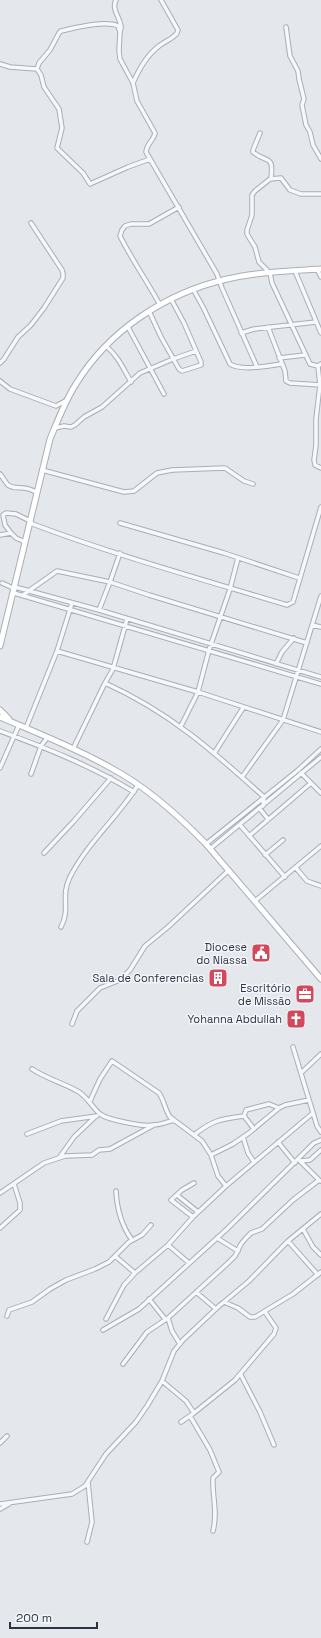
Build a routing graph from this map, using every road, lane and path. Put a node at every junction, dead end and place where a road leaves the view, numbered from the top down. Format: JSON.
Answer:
{"nodes":[{"id":1,"x":116,"y":0,"type":"edge"},
{"id":2,"x":161,"y":0,"type":"edge"},
{"id":3,"x":286,"y":27,"type":"dead end"},
{"id":4,"x":120,"y":32,"type":"junction"},
{"id":5,"x":0,"y":64,"type":"edge"},
{"id":6,"x":37,"y":69,"type":"junction"},
{"id":7,"x":133,"y":83,"type":"junction"},
{"id":8,"x":260,"y":133,"type":"dead end"},
{"id":9,"x":150,"y":159,"type":"junction"},
{"id":10,"x":321,"y":159,"type":"edge"},
{"id":11,"x":271,"y":179,"type":"junction"},
{"id":12,"x":321,"y":194,"type":"edge"},
{"id":13,"x":179,"y":207,"type":"junction"},
{"id":14,"x":31,"y":223,"type":"dead end"},
{"id":15,"x":319,"y":269,"type":"edge"},
{"id":16,"x":295,"y":271,"type":"junction"},
{"id":17,"x":270,"y":273,"type":"junction"},
{"id":18,"x":321,"y":277,"type":"edge"},
{"id":19,"x":219,"y":281,"type":"junction"},
{"id":20,"x":193,"y":289,"type":"junction"},
{"id":21,"x":171,"y":298,"type":"junction"},
{"id":22,"x":160,"y":305,"type":"junction"},
{"id":23,"x":149,"y":311,"type":"junction"},
{"id":24,"x":316,"y":322,"type":"junction"},
{"id":25,"x":291,"y":325,"type":"junction"},
{"id":26,"x":128,"y":327,"type":"junction"},
{"id":27,"x":268,"y":327,"type":"junction"},
{"id":28,"x":242,"y":333,"type":"junction"},
{"id":29,"x":321,"y":333,"type":"edge"},
{"id":30,"x":106,"y":346,"type":"junction"},
{"id":31,"x":196,"y":351,"type":"junction"},
{"id":32,"x":305,"y":355,"type":"junction"},
{"id":33,"x":279,"y":358,"type":"junction"},
{"id":34,"x":173,"y":359,"type":"junction"},
{"id":35,"x":0,"y":363,"type":"edge"},
{"id":36,"x":281,"y":364,"type":"junction"},
{"id":37,"x":320,"y":365,"type":"edge"},
{"id":38,"x":257,"y":367,"type":"junction"},
{"id":39,"x":151,"y":368,"type":"junction"},
{"id":40,"x":0,"y":381,"type":"edge"},
{"id":41,"x":130,"y":382,"type":"junction"},
{"id":42,"x":320,"y":385,"type":"edge"},
{"id":43,"x":164,"y":394,"type":"dead end"},
{"id":44,"x":68,"y":399,"type":"junction"},
{"id":45,"x":54,"y":428,"type":"junction"},
{"id":46,"x":321,"y":468,"type":"edge"},
{"id":47,"x":42,"y":470,"type":"junction"},
{"id":48,"x":0,"y":474,"type":"edge"},
{"id":49,"x":253,"y":484,"type":"dead end"},
{"id":50,"x":37,"y":493,"type":"junction"},
{"id":51,"x":321,"y":507,"type":"edge"},
{"id":52,"x":30,"y":522,"type":"junction"},
{"id":53,"x":120,"y":523,"type":"dead end"},
{"id":54,"x":11,"y":533,"type":"junction"},
{"id":55,"x":0,"y":534,"type":"edge"},
{"id":56,"x":26,"y":542,"type":"junction"},
{"id":57,"x":120,"y":553,"type":"junction"},
{"id":58,"x":238,"y":558,"type":"junction"},
{"id":59,"x":299,"y":578,"type":"junction"},
{"id":60,"x":1,"y":582,"type":"edge"},
{"id":61,"x":110,"y":582,"type":"junction"},
{"id":62,"x":0,"y":589,"type":"edge"},
{"id":63,"x":15,"y":589,"type":"junction"},
{"id":64,"x":230,"y":589,"type":"junction"},
{"id":65,"x":29,"y":591,"type":"junction"},
{"id":66,"x":23,"y":595,"type":"junction"},
{"id":67,"x":321,"y":596,"type":"edge"},
{"id":68,"x":72,"y":603,"type":"junction"},
{"id":69,"x":70,"y":610,"type":"junction"},
{"id":70,"x":99,"y":610,"type":"junction"},
{"id":71,"x":221,"y":617,"type":"junction"},
{"id":72,"x":127,"y":619,"type":"junction"},
{"id":73,"x":312,"y":625,"type":"junction"},
{"id":74,"x":125,"y":626,"type":"junction"},
{"id":75,"x":321,"y":627,"type":"edge"},
{"id":76,"x":294,"y":638,"type":"junction"},
{"id":77,"x":0,"y":642,"type":"edge"},
{"id":78,"x":307,"y":643,"type":"junction"},
{"id":79,"x":211,"y":644,"type":"junction"},
{"id":80,"x":209,"y":650,"type":"junction"},
{"id":81,"x":57,"y":651,"type":"junction"},
{"id":82,"x":250,"y":656,"type":"junction"},
{"id":83,"x":249,"y":662,"type":"junction"},
{"id":84,"x":276,"y":664,"type":"junction"},
{"id":85,"x":113,"y":669,"type":"junction"},
{"id":86,"x":299,"y":670,"type":"junction"},
{"id":87,"x":321,"y":677,"type":"edge"},
{"id":88,"x":297,"y":678,"type":"junction"},
{"id":89,"x":105,"y":683,"type":"junction"},
{"id":90,"x":321,"y":684,"type":"edge"},
{"id":91,"x":198,"y":692,"type":"junction"},
{"id":92,"x":243,"y":708,"type":"junction"},
{"id":93,"x":0,"y":710,"type":"edge"},
{"id":94,"x":0,"y":717,"type":"edge"},
{"id":95,"x":283,"y":720,"type":"junction"},
{"id":96,"x":17,"y":724,"type":"junction"},
{"id":97,"x":181,"y":726,"type":"junction"},
{"id":98,"x":26,"y":728,"type":"junction"},
{"id":99,"x":0,"y":731,"type":"edge"},
{"id":100,"x":321,"y":732,"type":"edge"},
{"id":101,"x":14,"y":736,"type":"junction"},
{"id":102,"x":47,"y":738,"type":"junction"},
{"id":103,"x":41,"y":746,"type":"junction"},
{"id":104,"x":73,"y":749,"type":"junction"},
{"id":105,"x":321,"y":749,"type":"edge"},
{"id":106,"x":215,"y":752,"type":"junction"},
{"id":107,"x":321,"y":757,"type":"edge"},
{"id":108,"x":0,"y":768,"type":"edge"},
{"id":109,"x":297,"y":770,"type":"junction"},
{"id":110,"x":302,"y":773,"type":"junction"},
{"id":111,"x":31,"y":774,"type":"dead end"},
{"id":112,"x":242,"y":777,"type":"junction"},
{"id":113,"x":111,"y":778,"type":"junction"},
{"id":114,"x":311,"y":783,"type":"junction"},
{"id":115,"x":138,"y":785,"type":"junction"},
{"id":116,"x":134,"y":792,"type":"junction"},
{"id":117,"x":321,"y":793,"type":"edge"},
{"id":118,"x":264,"y":797,"type":"junction"},
{"id":119,"x":261,"y":807,"type":"junction"},
{"id":120,"x":268,"y":819,"type":"junction"},
{"id":121,"x":240,"y":825,"type":"junction"},
{"id":122,"x":249,"y":836,"type":"junction"},
{"id":123,"x":283,"y":840,"type":"dead end"},
{"id":124,"x":206,"y":844,"type":"junction"},
{"id":125,"x":321,"y":846,"type":"edge"},
{"id":126,"x":210,"y":849,"type":"junction"},
{"id":127,"x":44,"y":853,"type":"dead end"},
{"id":128,"x":265,"y":855,"type":"junction"},
{"id":129,"x":296,"y":868,"type":"junction"},
{"id":130,"x":229,"y":870,"type":"junction"},
{"id":131,"x":285,"y":877,"type":"junction"},
{"id":132,"x":321,"y":886,"type":"edge"},
{"id":133,"x":255,"y":901,"type":"junction"},
{"id":134,"x":60,"y":927,"type":"dead end"},
{"id":135,"x":320,"y":975,"type":"edge"},
{"id":136,"x":72,"y":1024,"type":"dead end"},
{"id":137,"x":293,"y":1047,"type":"dead end"},
{"id":138,"x":321,"y":1054,"type":"edge"},
{"id":139,"x":32,"y":1069,"type":"dead end"},
{"id":140,"x":301,"y":1073,"type":"junction"},
{"id":141,"x":309,"y":1100,"type":"junction"},
{"id":142,"x":90,"y":1101,"type":"junction"},
{"id":143,"x":279,"y":1108,"type":"junction"},
{"id":144,"x":313,"y":1113,"type":"junction"},
{"id":145,"x":99,"y":1115,"type":"junction"},
{"id":146,"x":244,"y":1116,"type":"junction"},
{"id":147,"x":174,"y":1120,"type":"junction"},
{"id":148,"x":154,"y":1125,"type":"junction"},
{"id":149,"x":254,"y":1128,"type":"junction"},
{"id":150,"x":321,"y":1132,"type":"edge"},
{"id":151,"x":27,"y":1134,"type":"dead end"},
{"id":152,"x":194,"y":1135,"type":"junction"},
{"id":153,"x":243,"y":1137,"type":"junction"},
{"id":154,"x":321,"y":1140,"type":"edge"},
{"id":155,"x":278,"y":1142,"type":"junction"},
{"id":156,"x":321,"y":1150,"type":"edge"},
{"id":157,"x":211,"y":1155,"type":"junction"},
{"id":158,"x":59,"y":1158,"type":"junction"},
{"id":159,"x":300,"y":1160,"type":"junction"},
{"id":160,"x":254,"y":1162,"type":"junction"},
{"id":161,"x":295,"y":1163,"type":"junction"},
{"id":162,"x":320,"y":1181,"type":"edge"},
{"id":163,"x":14,"y":1184,"type":"junction"},
{"id":164,"x":194,"y":1184,"type":"dead end"},
{"id":165,"x":226,"y":1186,"type":"junction"},
{"id":166,"x":116,"y":1191,"type":"dead end"},
{"id":167,"x":0,"y":1192,"type":"edge"},
{"id":168,"x":177,"y":1195,"type":"junction"},
{"id":169,"x":198,"y":1212,"type":"junction"},
{"id":170,"x":321,"y":1214,"type":"edge"},
{"id":171,"x":193,"y":1217,"type":"junction"},
{"id":172,"x":151,"y":1225,"type":"dead end"},
{"id":173,"x":0,"y":1228,"type":"edge"},
{"id":174,"x":303,"y":1229,"type":"junction"},
{"id":175,"x":217,"y":1238,"type":"junction"},
{"id":176,"x":132,"y":1240,"type":"junction"},
{"id":177,"x":288,"y":1241,"type":"junction"},
{"id":178,"x":168,"y":1245,"type":"junction"},
{"id":179,"x":238,"y":1251,"type":"junction"},
{"id":180,"x":321,"y":1255,"type":"edge"},
{"id":181,"x":115,"y":1256,"type":"junction"},
{"id":182,"x":189,"y":1263,"type":"junction"},
{"id":183,"x":135,"y":1273,"type":"junction"},
{"id":184,"x":320,"y":1273,"type":"edge"},
{"id":185,"x":196,"y":1292,"type":"junction"},
{"id":186,"x":149,"y":1299,"type":"junction"},
{"id":187,"x":224,"y":1302,"type":"junction"},
{"id":188,"x":216,"y":1310,"type":"junction"},
{"id":189,"x":265,"y":1312,"type":"junction"},
{"id":190,"x":7,"y":1316,"type":"dead end"},
{"id":191,"x":106,"y":1319,"type":"dead end"},
{"id":192,"x":167,"y":1319,"type":"junction"},
{"id":193,"x":103,"y":1330,"type":"dead end"},
{"id":194,"x":180,"y":1344,"type":"junction"},
{"id":195,"x":123,"y":1364,"type":"dead end"},
{"id":196,"x":241,"y":1375,"type":"junction"},
{"id":197,"x":162,"y":1381,"type":"junction"},
{"id":198,"x":194,"y":1413,"type":"junction"},
{"id":199,"x":190,"y":1416,"type":"junction"},
{"id":200,"x":181,"y":1422,"type":"dead end"},
{"id":201,"x":7,"y":1436,"type":"dead end"},
{"id":202,"x":0,"y":1442,"type":"edge"},
{"id":203,"x":274,"y":1445,"type":"dead end"},
{"id":204,"x":88,"y":1482,"type":"junction"},
{"id":205,"x":0,"y":1504,"type":"edge"},
{"id":206,"x":9,"y":1504,"type":"junction"},
{"id":207,"x":0,"y":1509,"type":"edge"},
{"id":208,"x":213,"y":1531,"type":"dead end"},
{"id":209,"x":87,"y":1542,"type":"dead end"}],
"edges":[{"from":1,"to":4,"type":"street"},
{"from":2,"to":7,"type":"street"},
{"from":3,"to":10,"type":"street"},
{"from":4,"to":6,"type":"street"},
{"from":4,"to":7,"type":"street"},
{"from":5,"to":6,"type":"street"},
{"from":6,"to":9,"type":"street"},
{"from":7,"to":9,"type":"street"},
{"from":8,"to":11,"type":"street"},
{"from":9,"to":13,"type":"street"},
{"from":11,"to":12,"type":"street"},
{"from":11,"to":17,"type":"street"},
{"from":13,"to":19,"type":"street"},
{"from":13,"to":22,"type":"street"},
{"from":14,"to":35,"type":"street"},
{"from":15,"to":16,"type":"street"},
{"from":15,"to":18,"type":"street"},
{"from":16,"to":17,"type":"street"},
{"from":16,"to":24,"type":"street"},
{"from":17,"to":19,"type":"street"},
{"from":17,"to":25,"type":"street"},
{"from":19,"to":20,"type":"street"},
{"from":19,"to":28,"type":"street"},
{"from":20,"to":21,"type":"street"},
{"from":20,"to":38,"type":"street"},
{"from":21,"to":22,"type":"street"},
{"from":21,"to":31,"type":"street"},
{"from":22,"to":23,"type":"street"},
{"from":23,"to":26,"type":"street"},
{"from":23,"to":34,"type":"street"},
{"from":24,"to":25,"type":"street"},
{"from":24,"to":29,"type":"street"},
{"from":25,"to":27,"type":"street"},
{"from":25,"to":32,"type":"street"},
{"from":26,"to":30,"type":"street"},
{"from":26,"to":39,"type":"street"},
{"from":27,"to":28,"type":"street"},
{"from":27,"to":33,"type":"street"},
{"from":28,"to":38,"type":"street"},
{"from":30,"to":41,"type":"street"},
{"from":30,"to":44,"type":"street"},
{"from":31,"to":34,"type":"street"},
{"from":31,"to":34,"type":"street"},
{"from":32,"to":33,"type":"street"},
{"from":32,"to":37,"type":"street"},
{"from":33,"to":36,"type":"street"},
{"from":34,"to":39,"type":"street"},
{"from":36,"to":38,"type":"street"},
{"from":36,"to":42,"type":"street"},
{"from":37,"to":42,"type":"street"},
{"from":39,"to":41,"type":"street"},
{"from":39,"to":43,"type":"street"},
{"from":40,"to":44,"type":"street"},
{"from":41,"to":45,"type":"street"},
{"from":42,"to":46,"type":"street"},
{"from":44,"to":45,"type":"street"},
{"from":45,"to":47,"type":"street"},
{"from":47,"to":49,"type":"street"},
{"from":47,"to":50,"type":"street"},
{"from":48,"to":50,"type":"street"},
{"from":50,"to":52,"type":"street"},
{"from":51,"to":59,"type":"street"},
{"from":52,"to":54,"type":"street"},
{"from":52,"to":56,"type":"street"},
{"from":52,"to":57,"type":"street"},
{"from":53,"to":58,"type":"street"},
{"from":54,"to":55,"type":"street"},
{"from":54,"to":56,"type":"street"},
{"from":56,"to":63,"type":"street"},
{"from":57,"to":61,"type":"street"},
{"from":57,"to":64,"type":"street"},
{"from":58,"to":59,"type":"street"},
{"from":58,"to":64,"type":"street"},
{"from":59,"to":64,"type":"street"},
{"from":60,"to":62,"type":"street"},
{"from":60,"to":63,"type":"street"},
{"from":61,"to":65,"type":"street"},
{"from":61,"to":70,"type":"street"},
{"from":61,"to":71,"type":"street"},
{"from":63,"to":65,"type":"street"},
{"from":63,"to":66,"type":"street"},
{"from":63,"to":77,"type":"street"},
{"from":64,"to":71,"type":"street"},
{"from":65,"to":66,"type":"street"},
{"from":65,"to":68,"type":"street"},
{"from":66,"to":69,"type":"street"},
{"from":67,"to":73,"type":"street"},
{"from":68,"to":69,"type":"street"},
{"from":68,"to":70,"type":"street"},
{"from":69,"to":74,"type":"street"},
{"from":69,"to":81,"type":"street"},
{"from":70,"to":72,"type":"street"},
{"from":71,"to":76,"type":"street"},
{"from":71,"to":79,"type":"street"},
{"from":72,"to":74,"type":"street"},
{"from":72,"to":79,"type":"street"},
{"from":73,"to":75,"type":"street"},
{"from":73,"to":78,"type":"street"},
{"from":74,"to":80,"type":"street"},
{"from":74,"to":85,"type":"street"},
{"from":76,"to":78,"type":"street"},
{"from":76,"to":84,"type":"street"},
{"from":78,"to":86,"type":"street"},
{"from":79,"to":80,"type":"street"},
{"from":79,"to":82,"type":"street"},
{"from":80,"to":83,"type":"street"},
{"from":80,"to":91,"type":"street"},
{"from":81,"to":85,"type":"street"},
{"from":81,"to":98,"type":"street"},
{"from":82,"to":83,"type":"street"},
{"from":82,"to":84,"type":"street"},
{"from":83,"to":88,"type":"street"},
{"from":84,"to":86,"type":"street"},
{"from":85,"to":89,"type":"street"},
{"from":85,"to":91,"type":"street"},
{"from":86,"to":87,"type":"street"},
{"from":86,"to":88,"type":"street"},
{"from":88,"to":90,"type":"street"},
{"from":88,"to":95,"type":"street"},
{"from":89,"to":97,"type":"street"},
{"from":89,"to":104,"type":"street"},
{"from":91,"to":92,"type":"street"},
{"from":91,"to":97,"type":"street"},
{"from":92,"to":95,"type":"street"},
{"from":92,"to":106,"type":"street"},
{"from":93,"to":96,"type":"street"},
{"from":94,"to":96,"type":"street"},
{"from":95,"to":100,"type":"street"},
{"from":95,"to":112,"type":"street"},
{"from":96,"to":98,"type":"street"},
{"from":96,"to":101,"type":"street"},
{"from":97,"to":106,"type":"street"},
{"from":98,"to":102,"type":"street"},
{"from":99,"to":101,"type":"street"},
{"from":101,"to":103,"type":"street"},
{"from":101,"to":108,"type":"street"},
{"from":102,"to":103,"type":"street"},
{"from":102,"to":104,"type":"street"},
{"from":103,"to":111,"type":"street"},
{"from":103,"to":113,"type":"street"},
{"from":104,"to":115,"type":"street"},
{"from":105,"to":109,"type":"street"},
{"from":106,"to":112,"type":"street"},
{"from":107,"to":110,"type":"street"},
{"from":109,"to":110,"type":"street"},
{"from":109,"to":118,"type":"street"},
{"from":110,"to":114,"type":"street"},
{"from":110,"to":119,"type":"street"},
{"from":112,"to":118,"type":"street"},
{"from":113,"to":116,"type":"street"},
{"from":113,"to":127,"type":"street"},
{"from":114,"to":117,"type":"street"},
{"from":114,"to":120,"type":"street"},
{"from":115,"to":116,"type":"street"},
{"from":115,"to":124,"type":"street"},
{"from":116,"to":134,"type":"street"},
{"from":118,"to":119,"type":"street"},
{"from":118,"to":124,"type":"street"},
{"from":119,"to":120,"type":"street"},
{"from":119,"to":121,"type":"street"},
{"from":120,"to":122,"type":"street"},
{"from":121,"to":122,"type":"street"},
{"from":121,"to":126,"type":"street"},
{"from":122,"to":128,"type":"street"},
{"from":123,"to":128,"type":"street"},
{"from":124,"to":126,"type":"street"},
{"from":125,"to":129,"type":"street"},
{"from":126,"to":130,"type":"street"},
{"from":128,"to":131,"type":"street"},
{"from":129,"to":131,"type":"street"},
{"from":129,"to":132,"type":"street"},
{"from":130,"to":133,"type":"street"},
{"from":130,"to":136,"type":"street"},
{"from":131,"to":133,"type":"street"},
{"from":133,"to":135,"type":"street"},
{"from":137,"to":140,"type":"street"},
{"from":138,"to":140,"type":"street"},
{"from":139,"to":142,"type":"street"},
{"from":140,"to":141,"type":"street"},
{"from":141,"to":143,"type":"street"},
{"from":141,"to":144,"type":"street"},
{"from":142,"to":145,"type":"street"},
{"from":142,"to":147,"type":"street"},
{"from":143,"to":146,"type":"street"},
{"from":143,"to":149,"type":"street"},
{"from":144,"to":150,"type":"street"},
{"from":144,"to":155,"type":"street"},
{"from":145,"to":148,"type":"street"},
{"from":145,"to":151,"type":"street"},
{"from":145,"to":158,"type":"street"},
{"from":146,"to":149,"type":"street"},
{"from":146,"to":152,"type":"street"},
{"from":147,"to":148,"type":"street"},
{"from":147,"to":152,"type":"street"},
{"from":148,"to":158,"type":"street"},
{"from":149,"to":153,"type":"street"},
{"from":152,"to":157,"type":"street"},
{"from":153,"to":157,"type":"street"},
{"from":153,"to":160,"type":"street"},
{"from":154,"to":159,"type":"street"},
{"from":155,"to":160,"type":"street"},
{"from":155,"to":161,"type":"street"},
{"from":156,"to":159,"type":"street"},
{"from":157,"to":165,"type":"street"},
{"from":158,"to":163,"type":"street"},
{"from":159,"to":161,"type":"street"},
{"from":159,"to":162,"type":"street"},
{"from":160,"to":165,"type":"street"},
{"from":161,"to":175,"type":"street"},
{"from":162,"to":179,"type":"street"},
{"from":163,"to":167,"type":"street"},
{"from":163,"to":173,"type":"street"},
{"from":164,"to":168,"type":"street"},
{"from":165,"to":169,"type":"street"},
{"from":166,"to":176,"type":"street"},
{"from":168,"to":169,"type":"street"},
{"from":168,"to":171,"type":"street"},
{"from":169,"to":171,"type":"street"},
{"from":170,"to":174,"type":"street"},
{"from":171,"to":178,"type":"street"},
{"from":172,"to":176,"type":"street"},
{"from":174,"to":177,"type":"street"},
{"from":174,"to":180,"type":"street"},
{"from":175,"to":179,"type":"street"},
{"from":175,"to":182,"type":"street"},
{"from":176,"to":181,"type":"street"},
{"from":177,"to":184,"type":"street"},
{"from":177,"to":187,"type":"street"},
{"from":178,"to":182,"type":"street"},
{"from":178,"to":183,"type":"street"},
{"from":179,"to":185,"type":"street"},
{"from":181,"to":183,"type":"street"},
{"from":181,"to":190,"type":"street"},
{"from":182,"to":186,"type":"street"},
{"from":183,"to":191,"type":"street"},
{"from":184,"to":189,"type":"street"},
{"from":185,"to":188,"type":"street"},
{"from":185,"to":192,"type":"street"},
{"from":186,"to":192,"type":"street"},
{"from":186,"to":193,"type":"street"},
{"from":187,"to":188,"type":"street"},
{"from":187,"to":189,"type":"street"},
{"from":188,"to":194,"type":"street"},
{"from":189,"to":196,"type":"street"},
{"from":192,"to":194,"type":"street"},
{"from":192,"to":195,"type":"street"},
{"from":194,"to":197,"type":"street"},
{"from":196,"to":198,"type":"street"},
{"from":196,"to":203,"type":"street"},
{"from":197,"to":198,"type":"street"},
{"from":197,"to":204,"type":"street"},
{"from":198,"to":199,"type":"street"},
{"from":199,"to":200,"type":"street"},
{"from":199,"to":208,"type":"street"},
{"from":201,"to":202,"type":"street"},
{"from":204,"to":206,"type":"street"},
{"from":204,"to":209,"type":"street"},
{"from":205,"to":206,"type":"street"},
{"from":206,"to":207,"type":"street"}]}
